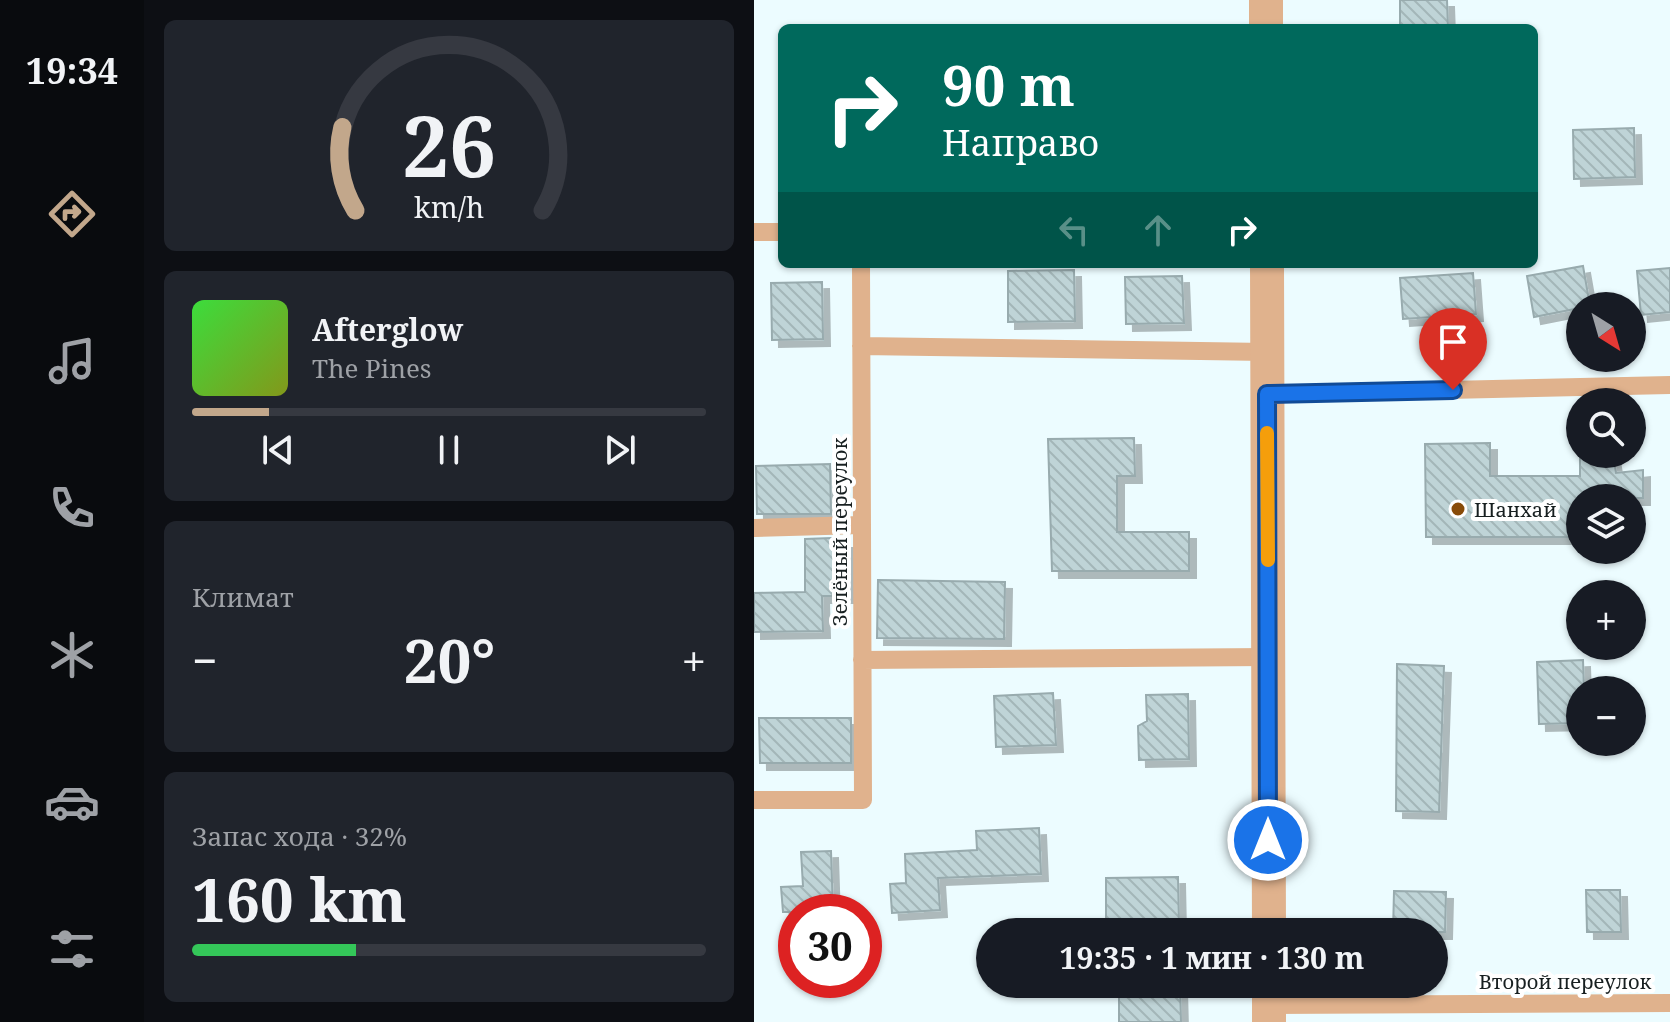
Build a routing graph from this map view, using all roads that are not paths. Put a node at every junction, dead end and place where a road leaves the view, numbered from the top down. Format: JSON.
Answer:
{"nodes":[{"id":1,"x":1266,"y":0,"type":"edge"},
{"id":2,"x":1266,"y":24,"type":"edge"},
{"id":3,"x":754,"y":232,"type":"edge"},
{"id":4,"x":778,"y":232,"type":"edge"},
{"id":5,"x":861,"y":268,"type":"edge"},
{"id":6,"x":1267,"y":268,"type":"edge"},
{"id":7,"x":861,"y":346,"type":"junction"},
{"id":8,"x":1267,"y":352,"type":"junction"},
{"id":9,"x":1670,"y":385,"type":"edge"},
{"id":10,"x":1267,"y":394,"type":"junction"},
{"id":11,"x":861,"y":525,"type":"junction"},
{"id":12,"x":754,"y":528,"type":"edge"},
{"id":13,"x":1268,"y":657,"type":"junction"},
{"id":14,"x":862,"y":660,"type":"junction"},
{"id":15,"x":754,"y":800,"type":"edge"},
{"id":16,"x":1269,"y":918,"type":"edge"},
{"id":17,"x":1670,"y":1003,"type":"edge"},
{"id":18,"x":1269,"y":1004,"type":"edge"}],
"edges":[{"from":1,"to":2,"type":"street"},
{"from":3,"to":4,"type":"lane"},
{"from":5,"to":7,"type":"lane","name":"Зелёный переулок"},
{"from":6,"to":8,"type":"street"},
{"from":7,"to":8,"type":"lane"},
{"from":7,"to":11,"type":"lane","name":"Зелёный переулок"},
{"from":8,"to":10,"type":"street"},
{"from":9,"to":10,"type":"lane"},
{"from":10,"to":13,"type":"street"},
{"from":11,"to":12,"type":"lane"},
{"from":11,"to":14,"type":"lane","name":"Зелёный переулок"},
{"from":13,"to":14,"type":"lane"},
{"from":13,"to":16,"type":"street"},
{"from":14,"to":15,"type":"lane","name":"Зелёный переулок"},
{"from":17,"to":18,"type":"lane","name":"Второй переулок"}]}
